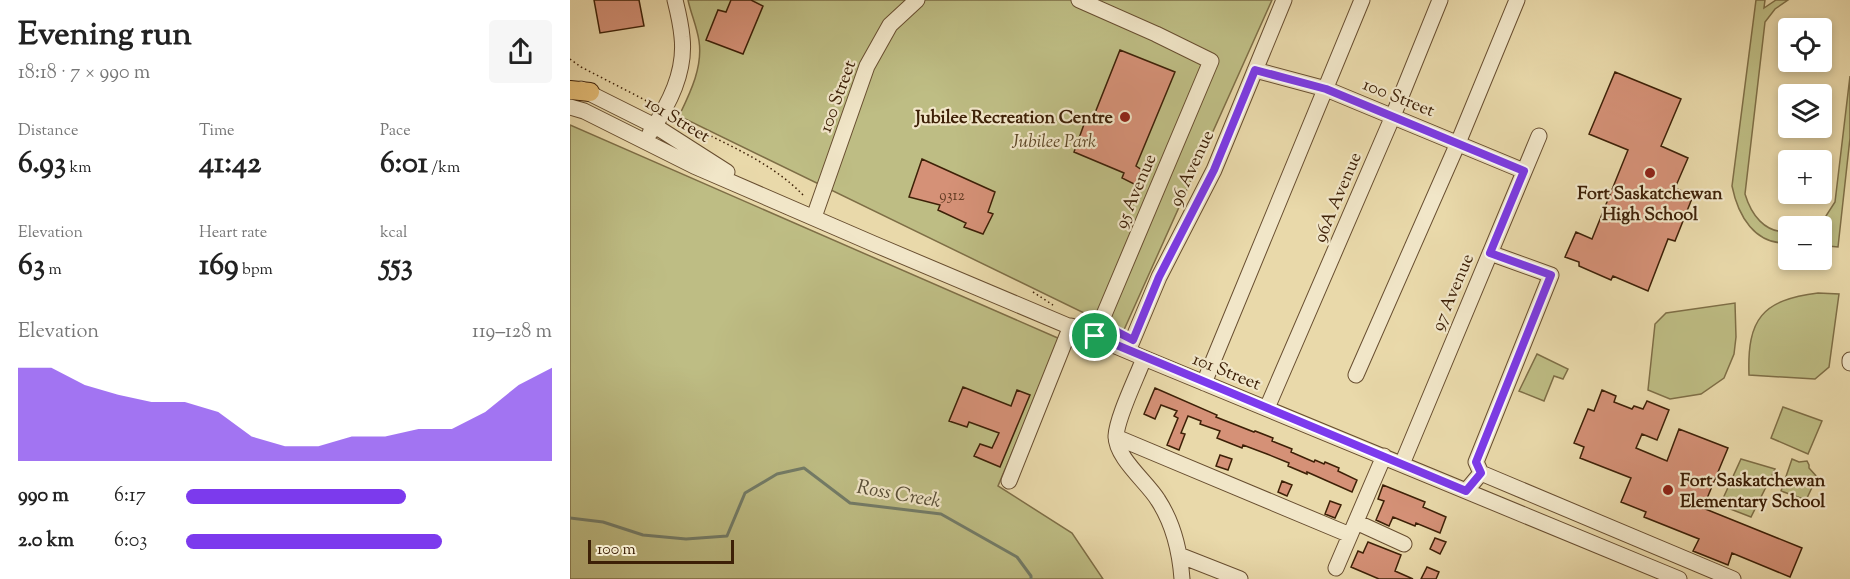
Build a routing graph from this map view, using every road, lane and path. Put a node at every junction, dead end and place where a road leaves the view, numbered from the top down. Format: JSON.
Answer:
{"nodes":[{"id":1,"x":675,"y":0,"type":"edge"},
{"id":2,"x":917,"y":0,"type":"edge"},
{"id":3,"x":1079,"y":0,"type":"edge"},
{"id":4,"x":1284,"y":0,"type":"edge"},
{"id":5,"x":1362,"y":0,"type":"edge"},
{"id":6,"x":1440,"y":0,"type":"edge"},
{"id":7,"x":1517,"y":0,"type":"edge"},
{"id":8,"x":570,"y":59,"type":"edge"},
{"id":9,"x":1255,"y":70,"type":"junction"},
{"id":10,"x":570,"y":84,"type":"edge"},
{"id":11,"x":1326,"y":89,"type":"junction"},
{"id":12,"x":570,"y":90,"type":"edge"},
{"id":13,"x":590,"y":92,"type":"junction"},
{"id":14,"x":570,"y":107,"type":"edge"},
{"id":15,"x":653,"y":108,"type":"dead end"},
{"id":16,"x":670,"y":116,"type":"dead end"},
{"id":17,"x":1393,"y":116,"type":"junction"},
{"id":18,"x":655,"y":126,"type":"junction"},
{"id":19,"x":1539,"y":136,"type":"dead end"},
{"id":20,"x":644,"y":143,"type":"junction"},
{"id":21,"x":1458,"y":143,"type":"junction"},
{"id":22,"x":1524,"y":171,"type":"junction"},
{"id":23,"x":762,"y":194,"type":"junction"},
{"id":24,"x":804,"y":196,"type":"dead end"},
{"id":25,"x":813,"y":218,"type":"junction"},
{"id":26,"x":1490,"y":253,"type":"junction"},
{"id":27,"x":1033,"y":292,"type":"dead end"},
{"id":28,"x":1060,"y":308,"type":"dead end"},
{"id":29,"x":1072,"y":320,"type":"junction"},
{"id":30,"x":1098,"y":330,"type":"junction"},
{"id":31,"x":1131,"y":345,"type":"junction"},
{"id":32,"x":1144,"y":358,"type":"junction"},
{"id":33,"x":1356,"y":375,"type":"dead end"},
{"id":34,"x":1204,"y":383,"type":"junction"},
{"id":35,"x":1267,"y":408,"type":"junction"},
{"id":36,"x":1116,"y":438,"type":"junction"},
{"id":37,"x":1384,"y":456,"type":"junction"},
{"id":38,"x":1402,"y":464,"type":"junction"},
{"id":39,"x":1481,"y":473,"type":"junction"},
{"id":40,"x":1009,"y":481,"type":"dead end"},
{"id":41,"x":1466,"y":491,"type":"junction"},
{"id":42,"x":1353,"y":529,"type":"junction"},
{"id":43,"x":1404,"y":544,"type":"dead end"},
{"id":44,"x":1179,"y":555,"type":"junction"},
{"id":45,"x":1336,"y":568,"type":"dead end"},
{"id":46,"x":1671,"y":577,"type":"edge"},
{"id":47,"x":1182,"y":579,"type":"edge"},
{"id":48,"x":1240,"y":579,"type":"edge"},
{"id":49,"x":1733,"y":579,"type":"edge"}],
"edges":[{"from":1,"to":18,"type":"street"},
{"from":2,"to":25,"type":"street","name":"100 Street"},
{"from":3,"to":30,"type":"street","name":"95 Avenue"},
{"from":4,"to":9,"type":"street","name":"96 Avenue"},
{"from":5,"to":11,"type":"street"},
{"from":6,"to":17,"type":"street","name":"96A Avenue"},
{"from":7,"to":21,"type":"street"},
{"from":8,"to":15,"type":"path"},
{"from":9,"to":11,"type":"street","name":"100 Street"},
{"from":9,"to":31,"type":"street","name":"96 Avenue"},
{"from":10,"to":13,"type":"street","name":"101 Street"},
{"from":11,"to":17,"type":"street","name":"100 Street"},
{"from":11,"to":34,"type":"street"},
{"from":12,"to":13,"type":"main road"},
{"from":13,"to":18,"type":"street","name":"101 Street"},
{"from":14,"to":20,"type":"street","name":"101 Street"},
{"from":16,"to":24,"type":"path"},
{"from":17,"to":21,"type":"street","name":"100 Street"},
{"from":17,"to":35,"type":"street","name":"96A Avenue"},
{"from":18,"to":20,"type":"street"},
{"from":18,"to":23,"type":"street","name":"101 Street"},
{"from":19,"to":22,"type":"street","name":"97 Avenue"},
{"from":20,"to":23,"type":"street","name":"101 Street"},
{"from":21,"to":22,"type":"street","name":"100 Street"},
{"from":21,"to":33,"type":"street"},
{"from":22,"to":26,"type":"street","name":"97 Avenue"},
{"from":23,"to":25,"type":"street","name":"101 Street"},
{"from":25,"to":29,"type":"street","name":"101 Street"},
{"from":26,"to":38,"type":"street","name":"97 Avenue"},
{"from":26,"to":39,"type":"street"},
{"from":27,"to":28,"type":"path"},
{"from":29,"to":30,"type":"street","name":"101 Street"},
{"from":29,"to":30,"type":"path"},
{"from":29,"to":40,"type":"street"},
{"from":30,"to":31,"type":"street","name":"101 Street"},
{"from":30,"to":31,"type":"path"},
{"from":31,"to":32,"type":"street","name":"101 Street"},
{"from":32,"to":34,"type":"street","name":"101 Street"},
{"from":32,"to":36,"type":"street"},
{"from":34,"to":35,"type":"street","name":"101 Street"},
{"from":35,"to":37,"type":"street","name":"101 Street"},
{"from":36,"to":42,"type":"street"},
{"from":36,"to":44,"type":"street"},
{"from":37,"to":38,"type":"street","name":"101 Street"},
{"from":37,"to":42,"type":"street"},
{"from":38,"to":41,"type":"street","name":"101 Street"},
{"from":39,"to":41,"type":"street"},
{"from":39,"to":49,"type":"street"},
{"from":41,"to":46,"type":"street","name":"101 Street"},
{"from":42,"to":43,"type":"street"},
{"from":42,"to":45,"type":"street"},
{"from":44,"to":47,"type":"street"},
{"from":44,"to":48,"type":"street"}]}
